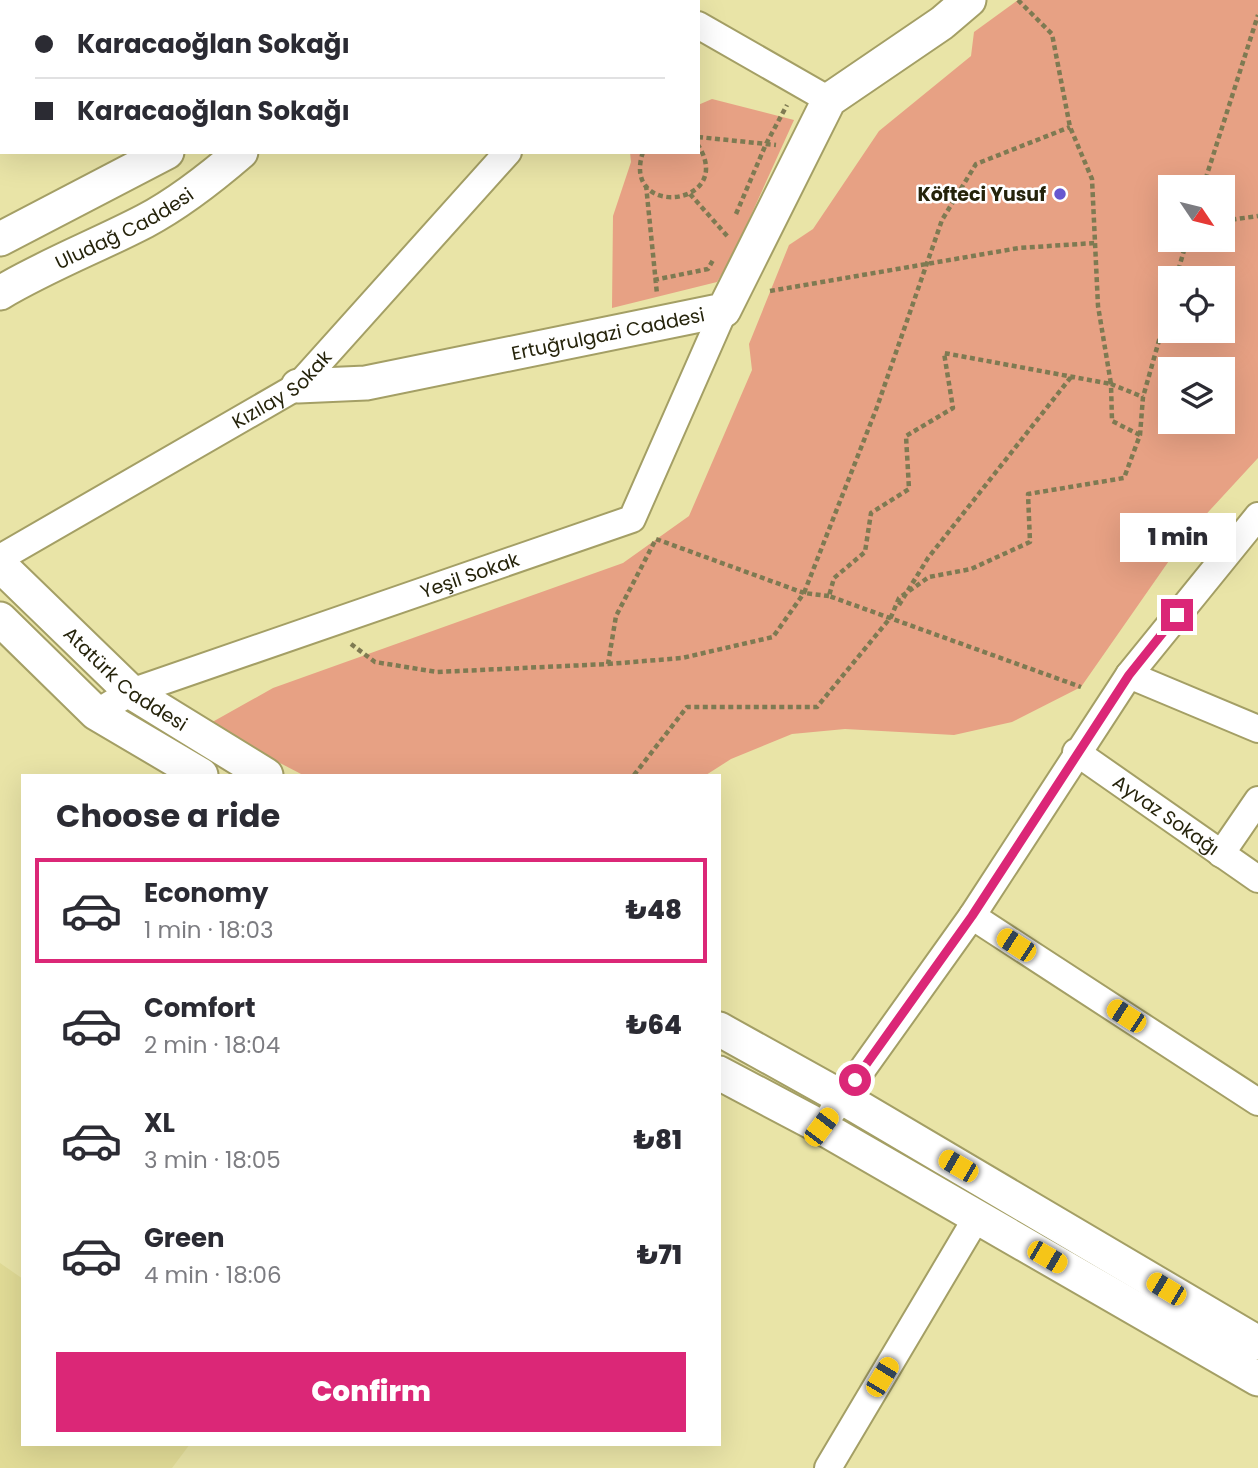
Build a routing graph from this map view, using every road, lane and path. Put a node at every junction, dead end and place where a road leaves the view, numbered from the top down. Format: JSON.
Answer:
{"nodes":[{"id":1,"x":970,"y":0,"type":"edge"},
{"id":2,"x":1018,"y":0,"type":"edge"},
{"id":3,"x":1258,"y":15,"type":"edge"},
{"id":4,"x":700,"y":26,"type":"edge"},
{"id":5,"x":799,"y":83,"type":"junction"},
{"id":6,"x":829,"y":100,"type":"junction"},
{"id":7,"x":1070,"y":127,"type":"junction"},
{"id":8,"x":700,"y":138,"type":"edge"},
{"id":9,"x":766,"y":144,"type":"junction"},
{"id":10,"x":784,"y":146,"type":"dead end"},
{"id":11,"x":700,"y":151,"type":"edge"},
{"id":12,"x":163,"y":154,"type":"edge"},
{"id":13,"x":239,"y":154,"type":"edge"},
{"id":14,"x":506,"y":154,"type":"edge"},
{"id":15,"x":643,"y":154,"type":"edge"},
{"id":16,"x":1207,"y":175,"type":"edge"},
{"id":17,"x":646,"y":185,"type":"junction"},
{"id":18,"x":690,"y":194,"type":"junction"},
{"id":19,"x":1258,"y":216,"type":"edge"},
{"id":20,"x":1236,"y":219,"type":"edge"},
{"id":21,"x":0,"y":239,"type":"edge"},
{"id":22,"x":1095,"y":243,"type":"junction"},
{"id":23,"x":732,"y":247,"type":"junction"},
{"id":24,"x":714,"y":258,"type":"dead end"},
{"id":25,"x":925,"y":267,"type":"junction"},
{"id":26,"x":654,"y":280,"type":"junction"},
{"id":27,"x":770,"y":292,"type":"dead end"},
{"id":28,"x":0,"y":293,"type":"edge"},
{"id":29,"x":724,"y":310,"type":"junction"},
{"id":30,"x":663,"y":322,"type":"junction"},
{"id":31,"x":1158,"y":343,"type":"edge"},
{"id":32,"x":1072,"y":377,"type":"junction"},
{"id":33,"x":1111,"y":384,"type":"junction"},
{"id":34,"x":298,"y":386,"type":"junction"},
{"id":35,"x":1143,"y":397,"type":"junction"},
{"id":36,"x":1140,"y":435,"type":"junction"},
{"id":37,"x":1258,"y":516,"type":"edge"},
{"id":38,"x":0,"y":558,"type":"edge"},
{"id":39,"x":0,"y":565,"type":"edge"},
{"id":40,"x":804,"y":593,"type":"junction"},
{"id":41,"x":906,"y":593,"type":"junction"},
{"id":42,"x":829,"y":596,"type":"junction"},
{"id":43,"x":891,"y":617,"type":"junction"},
{"id":44,"x":0,"y":619,"type":"edge"},
{"id":45,"x":325,"y":625,"type":"junction"},
{"id":46,"x":608,"y":664,"type":"junction"},
{"id":47,"x":1129,"y":675,"type":"junction"},
{"id":48,"x":1081,"y":687,"type":"dead end"},
{"id":49,"x":131,"y":691,"type":"junction"},
{"id":50,"x":96,"y":713,"type":"junction"},
{"id":51,"x":1258,"y":729,"type":"edge"},
{"id":52,"x":1076,"y":752,"type":"junction"},
{"id":53,"x":199,"y":774,"type":"edge"},
{"id":54,"x":264,"y":774,"type":"edge"},
{"id":55,"x":635,"y":774,"type":"edge"},
{"id":56,"x":1258,"y":800,"type":"edge"},
{"id":57,"x":1222,"y":854,"type":"junction"},
{"id":58,"x":1258,"y":879,"type":"edge"},
{"id":59,"x":972,"y":916,"type":"junction"},
{"id":60,"x":721,"y":1030,"type":"edge"},
{"id":61,"x":721,"y":1074,"type":"edge"},
{"id":62,"x":843,"y":1098,"type":"junction"},
{"id":63,"x":1258,"y":1102,"type":"edge"},
{"id":64,"x":821,"y":1127,"type":"junction"},
{"id":65,"x":977,"y":1217,"type":"junction"},
{"id":66,"x":1258,"y":1343,"type":"edge"},
{"id":67,"x":1258,"y":1379,"type":"edge"},
{"id":68,"x":828,"y":1468,"type":"edge"}],
"edges":[{"from":1,"to":6,"type":"main road","name":"Ertuğrulgazi Caddesi"},
{"from":2,"to":7,"type":"path"},
{"from":3,"to":16,"type":"path"},
{"from":4,"to":5,"type":"street"},
{"from":5,"to":6,"type":"street"},
{"from":5,"to":9,"type":"path"},
{"from":6,"to":23,"type":"main road","name":"Ertuğrulgazi Caddesi"},
{"from":7,"to":22,"type":"path"},
{"from":7,"to":25,"type":"path"},
{"from":8,"to":9,"type":"path"},
{"from":9,"to":10,"type":"path"},
{"from":9,"to":23,"type":"path"},
{"from":11,"to":18,"type":"path"},
{"from":12,"to":21,"type":"main road"},
{"from":13,"to":28,"type":"main road","name":"Uludağ Caddesi"},
{"from":14,"to":34,"type":"street","name":"Kızılay Sokak"},
{"from":15,"to":17,"type":"path"},
{"from":17,"to":18,"type":"path"},
{"from":17,"to":26,"type":"path"},
{"from":18,"to":23,"type":"path"},
{"from":19,"to":20,"type":"path"},
{"from":22,"to":25,"type":"path"},
{"from":22,"to":33,"type":"path"},
{"from":23,"to":29,"type":"main road","name":"Ertuğrulgazi Caddesi"},
{"from":24,"to":26,"type":"path"},
{"from":25,"to":27,"type":"path"},
{"from":25,"to":40,"type":"path"},
{"from":26,"to":30,"type":"path"},
{"from":29,"to":30,"type":"main road","name":"Ertuğrulgazi Caddesi"},
{"from":29,"to":45,"type":"street","name":"Yeşil Sokak"},
{"from":30,"to":34,"type":"main road","name":"Ertuğrulgazi Caddesi"},
{"from":31,"to":35,"type":"path"},
{"from":32,"to":33,"type":"path"},
{"from":32,"to":41,"type":"path"},
{"from":32,"to":42,"type":"path"},
{"from":33,"to":35,"type":"path"},
{"from":33,"to":36,"type":"path"},
{"from":34,"to":38,"type":"street","name":"Kızılay Sokak"},
{"from":35,"to":36,"type":"path"},
{"from":36,"to":41,"type":"path"},
{"from":37,"to":47,"type":"street"},
{"from":39,"to":49,"type":"main road","name":"Atatürk Caddesi"},
{"from":40,"to":42,"type":"path"},
{"from":40,"to":46,"type":"path"},
{"from":40,"to":46,"type":"path"},
{"from":41,"to":43,"type":"path"},
{"from":42,"to":43,"type":"path"},
{"from":43,"to":48,"type":"path"},
{"from":43,"to":55,"type":"path"},
{"from":44,"to":50,"type":"main road","name":"Atatürk Caddesi"},
{"from":45,"to":46,"type":"path"},
{"from":45,"to":49,"type":"street","name":"Yeşil Sokak"},
{"from":47,"to":51,"type":"street"},
{"from":47,"to":52,"type":"street"},
{"from":49,"to":50,"type":"street","name":"Yeşil Sokak"},
{"from":49,"to":54,"type":"main road","name":"Atatürk Caddesi"},
{"from":50,"to":53,"type":"main road","name":"Atatürk Caddesi"},
{"from":52,"to":57,"type":"street","name":"Ayvaz Sokağı"},
{"from":52,"to":59,"type":"street"},
{"from":56,"to":57,"type":"street"},
{"from":57,"to":58,"type":"street","name":"Ayvaz Sokağı"},
{"from":59,"to":62,"type":"street"},
{"from":59,"to":63,"type":"street"},
{"from":60,"to":62,"type":"main road"},
{"from":61,"to":64,"type":"main road"},
{"from":62,"to":64,"type":"street"},
{"from":62,"to":66,"type":"main road"},
{"from":64,"to":65,"type":"main road"},
{"from":65,"to":67,"type":"main road"},
{"from":65,"to":68,"type":"street"}]}
